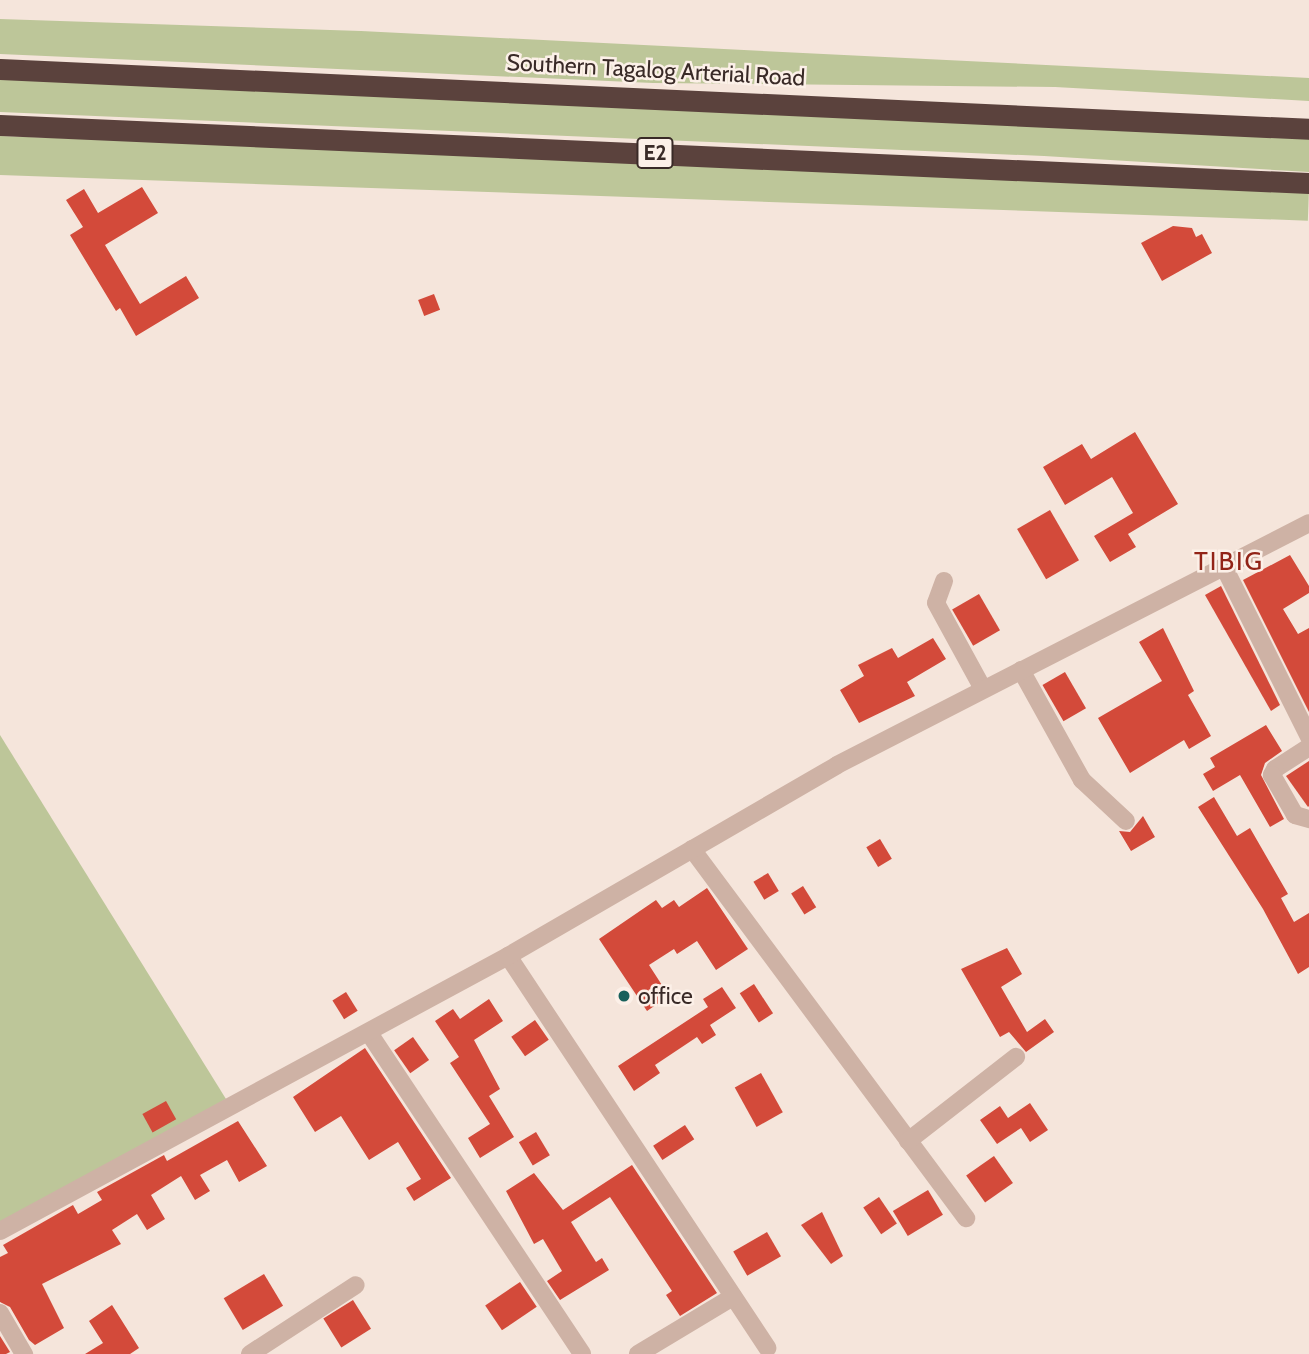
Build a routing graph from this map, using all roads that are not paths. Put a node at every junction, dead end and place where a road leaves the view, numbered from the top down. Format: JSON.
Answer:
{"nodes":[{"id":1,"x":0,"y":69,"type":"edge"},
{"id":2,"x":862,"y":105,"type":"junction"},
{"id":3,"x":1309,"y":114,"type":"edge"},
{"id":4,"x":0,"y":125,"type":"edge"},
{"id":5,"x":1309,"y":129,"type":"edge"},
{"id":6,"x":1309,"y":183,"type":"edge"},
{"id":7,"x":1309,"y":523,"type":"edge"},
{"id":8,"x":1224,"y":567,"type":"junction"},
{"id":9,"x":944,"y":581,"type":"dead end"},
{"id":10,"x":1021,"y":670,"type":"junction"},
{"id":11,"x":983,"y":689,"type":"junction"},
{"id":12,"x":1309,"y":737,"type":"edge"},
{"id":13,"x":1309,"y":747,"type":"edge"},
{"id":14,"x":1309,"y":819,"type":"edge"},
{"id":15,"x":1126,"y":821,"type":"dead end"},
{"id":16,"x":692,"y":849,"type":"junction"},
{"id":17,"x":508,"y":956,"type":"junction"},
{"id":18,"x":369,"y":1033,"type":"junction"},
{"id":19,"x":1016,"y":1057,"type":"dead end"},
{"id":20,"x":908,"y":1141,"type":"junction"},
{"id":21,"x":966,"y":1218,"type":"dead end"},
{"id":22,"x":0,"y":1231,"type":"edge"},
{"id":23,"x":356,"y":1285,"type":"dead end"},
{"id":24,"x":733,"y":1297,"type":"junction"},
{"id":25,"x":0,"y":1313,"type":"edge"},
{"id":26,"x":767,"y":1348,"type":"dead end"},
{"id":27,"x":24,"y":1354,"type":"edge"},
{"id":28,"x":250,"y":1354,"type":"edge"},
{"id":29,"x":583,"y":1354,"type":"edge"},
{"id":30,"x":638,"y":1354,"type":"edge"}],
"edges":[{"from":1,"to":2,"type":"highway","name":"Southern Tagalog Arterial Road"},
{"from":2,"to":3,"type":"highway"},
{"from":2,"to":5,"type":"highway","name":"Southern Tagalog Arterial Road"},
{"from":4,"to":6,"type":"highway","number":"E2"},
{"from":7,"to":8,"type":"street"},
{"from":8,"to":10,"type":"street"},
{"from":8,"to":12,"type":"street"},
{"from":9,"to":11,"type":"street"},
{"from":10,"to":11,"type":"street"},
{"from":10,"to":15,"type":"street"},
{"from":11,"to":16,"type":"street"},
{"from":13,"to":14,"type":"street"},
{"from":16,"to":17,"type":"street"},
{"from":16,"to":20,"type":"street"},
{"from":17,"to":18,"type":"street"},
{"from":17,"to":24,"type":"street"},
{"from":18,"to":22,"type":"street"},
{"from":18,"to":29,"type":"street"},
{"from":19,"to":20,"type":"street"},
{"from":20,"to":21,"type":"street"},
{"from":23,"to":28,"type":"street"},
{"from":24,"to":26,"type":"street"},
{"from":24,"to":30,"type":"street"},
{"from":25,"to":27,"type":"street"}]}
